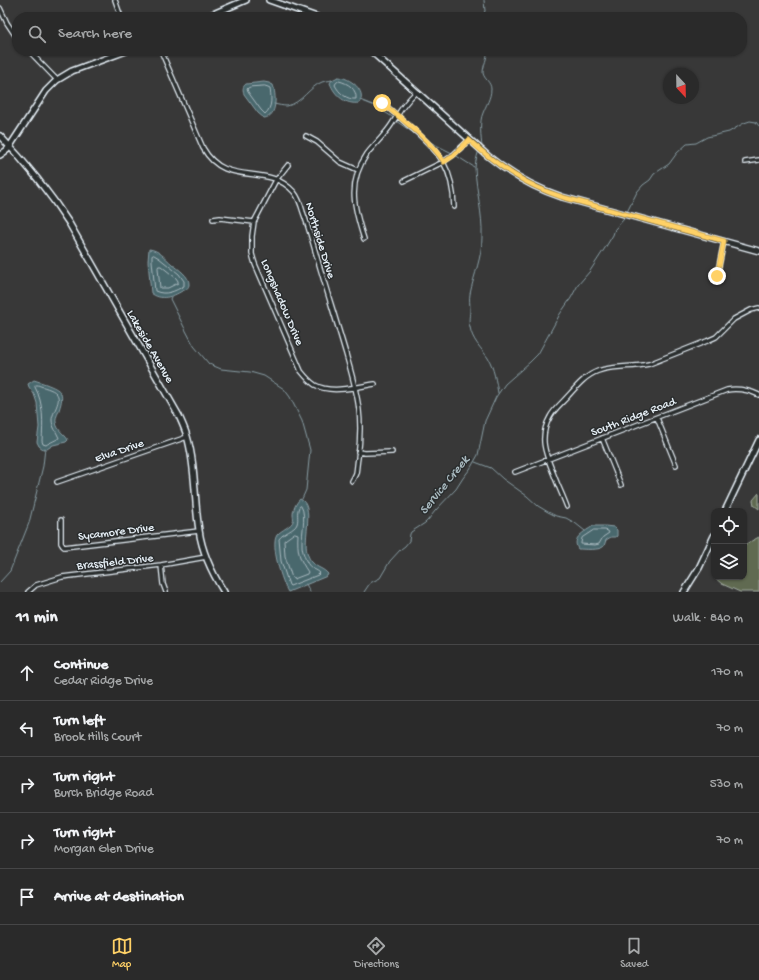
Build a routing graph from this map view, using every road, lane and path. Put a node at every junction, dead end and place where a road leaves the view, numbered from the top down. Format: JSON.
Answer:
{"nodes":[{"id":1,"x":115,"y":0,"type":"edge"},
{"id":2,"x":246,"y":0,"type":"edge"},
{"id":3,"x":269,"y":0,"type":"edge"},
{"id":4,"x":0,"y":8,"type":"edge"},
{"id":5,"x":119,"y":12,"type":"edge"},
{"id":6,"x":218,"y":12,"type":"edge"},
{"id":7,"x":303,"y":12,"type":"edge"},
{"id":8,"x":12,"y":30,"type":"edge"},
{"id":9,"x":34,"y":56,"type":"edge"},
{"id":10,"x":112,"y":56,"type":"edge"},
{"id":11,"x":163,"y":56,"type":"edge"},
{"id":12,"x":376,"y":56,"type":"edge"},
{"id":13,"x":57,"y":80,"type":"junction"},
{"id":14,"x":416,"y":92,"type":"junction"},
{"id":15,"x":378,"y":100,"type":"dead end"},
{"id":16,"x":397,"y":115,"type":"junction"},
{"id":17,"x":0,"y":136,"type":"edge"},
{"id":18,"x":306,"y":136,"type":"dead end"},
{"id":19,"x":469,"y":140,"type":"junction"},
{"id":20,"x":10,"y":146,"type":"junction"},
{"id":21,"x":0,"y":155,"type":"edge"},
{"id":22,"x":759,"y":160,"type":"edge"},
{"id":23,"x":444,"y":162,"type":"junction"},
{"id":24,"x":745,"y":162,"type":"dead end"},
{"id":25,"x":288,"y":165,"type":"dead end"},
{"id":26,"x":358,"y":170,"type":"junction"},
{"id":27,"x":276,"y":180,"type":"junction"},
{"id":28,"x":404,"y":181,"type":"dead end"},
{"id":29,"x":454,"y":207,"type":"dead end"},
{"id":30,"x":213,"y":219,"type":"dead end"},
{"id":31,"x":254,"y":222,"type":"junction"},
{"id":32,"x":364,"y":239,"type":"dead end"},
{"id":33,"x":724,"y":241,"type":"junction"},
{"id":34,"x":759,"y":251,"type":"edge"},
{"id":35,"x":717,"y":276,"type":"dead end"},
{"id":36,"x":759,"y":308,"type":"edge"},
{"id":37,"x":374,"y":384,"type":"dead end"},
{"id":38,"x":355,"y":387,"type":"junction"},
{"id":39,"x":759,"y":395,"type":"edge"},
{"id":40,"x":657,"y":418,"type":"junction"},
{"id":41,"x":187,"y":437,"type":"junction"},
{"id":42,"x":602,"y":438,"type":"junction"},
{"id":43,"x":759,"y":440,"type":"edge"},
{"id":44,"x":358,"y":452,"type":"junction"},
{"id":45,"x":392,"y":452,"type":"dead end"},
{"id":46,"x":548,"y":459,"type":"junction"},
{"id":47,"x":676,"y":466,"type":"dead end"},
{"id":48,"x":515,"y":472,"type":"dead end"},
{"id":49,"x":352,"y":481,"type":"dead end"},
{"id":50,"x":57,"y":482,"type":"dead end"},
{"id":51,"x":621,"y":485,"type":"dead end"},
{"id":52,"x":567,"y":507,"type":"dead end"},
{"id":53,"x":727,"y":508,"type":"edge"},
{"id":54,"x":61,"y":520,"type":"dead end"},
{"id":55,"x":199,"y":531,"type":"junction"},
{"id":56,"x":711,"y":542,"type":"edge"},
{"id":57,"x":206,"y":557,"type":"junction"},
{"id":58,"x":161,"y":565,"type":"junction"},
{"id":59,"x":28,"y":592,"type":"edge"},
{"id":60,"x":166,"y":592,"type":"edge"},
{"id":61,"x":224,"y":592,"type":"edge"},
{"id":62,"x":685,"y":592,"type":"edge"}],
"edges":[{"from":1,"to":5,"type":"street"},
{"from":2,"to":6,"type":"street"},
{"from":3,"to":7,"type":"street"},
{"from":4,"to":8,"type":"street"},
{"from":9,"to":13,"type":"street"},
{"from":10,"to":13,"type":"street"},
{"from":11,"to":27,"type":"street","name":"Northside Drive"},
{"from":12,"to":14,"type":"street"},
{"from":13,"to":20,"type":"street"},
{"from":14,"to":16,"type":"street"},
{"from":14,"to":19,"type":"street"},
{"from":15,"to":16,"type":"street"},
{"from":16,"to":23,"type":"street"},
{"from":16,"to":26,"type":"street"},
{"from":17,"to":20,"type":"street","name":"Lakeside Avenue"},
{"from":18,"to":26,"type":"street"},
{"from":19,"to":23,"type":"street"},
{"from":19,"to":33,"type":"street"},
{"from":20,"to":21,"type":"street"},
{"from":20,"to":41,"type":"street","name":"Lakeside Avenue"},
{"from":22,"to":24,"type":"street"},
{"from":23,"to":28,"type":"street"},
{"from":23,"to":29,"type":"street"},
{"from":25,"to":27,"type":"street","name":"Longshadow Drive"},
{"from":26,"to":32,"type":"street"},
{"from":27,"to":31,"type":"street","name":"Longshadow Drive"},
{"from":27,"to":38,"type":"street","name":"Northside Drive"},
{"from":30,"to":31,"type":"street"},
{"from":31,"to":38,"type":"street","name":"Longshadow Drive"},
{"from":33,"to":34,"type":"street"},
{"from":33,"to":35,"type":"street"},
{"from":36,"to":46,"type":"street"},
{"from":37,"to":38,"type":"street","name":"Longshadow Drive"},
{"from":38,"to":44,"type":"street","name":"Northside Drive"},
{"from":39,"to":40,"type":"street","name":"South Ridge Road"},
{"from":40,"to":42,"type":"street","name":"South Ridge Road"},
{"from":40,"to":47,"type":"street"},
{"from":41,"to":50,"type":"street","name":"Elva Drive"},
{"from":41,"to":55,"type":"street","name":"Lakeside Avenue"},
{"from":42,"to":46,"type":"street","name":"South Ridge Road"},
{"from":42,"to":51,"type":"street"},
{"from":43,"to":53,"type":"street"},
{"from":44,"to":45,"type":"street"},
{"from":44,"to":49,"type":"street","name":"Northside Drive"},
{"from":46,"to":48,"type":"street","name":"South Ridge Road"},
{"from":46,"to":52,"type":"street"},
{"from":54,"to":55,"type":"street","name":"Sycamore Drive"},
{"from":55,"to":57,"type":"street","name":"Lakeside Avenue"},
{"from":56,"to":62,"type":"street"},
{"from":57,"to":58,"type":"street","name":"Brassfield Drive"},
{"from":57,"to":61,"type":"street","name":"Lakeside Avenue"},
{"from":58,"to":59,"type":"street","name":"Brassfield Drive"},
{"from":58,"to":60,"type":"street"}]}
